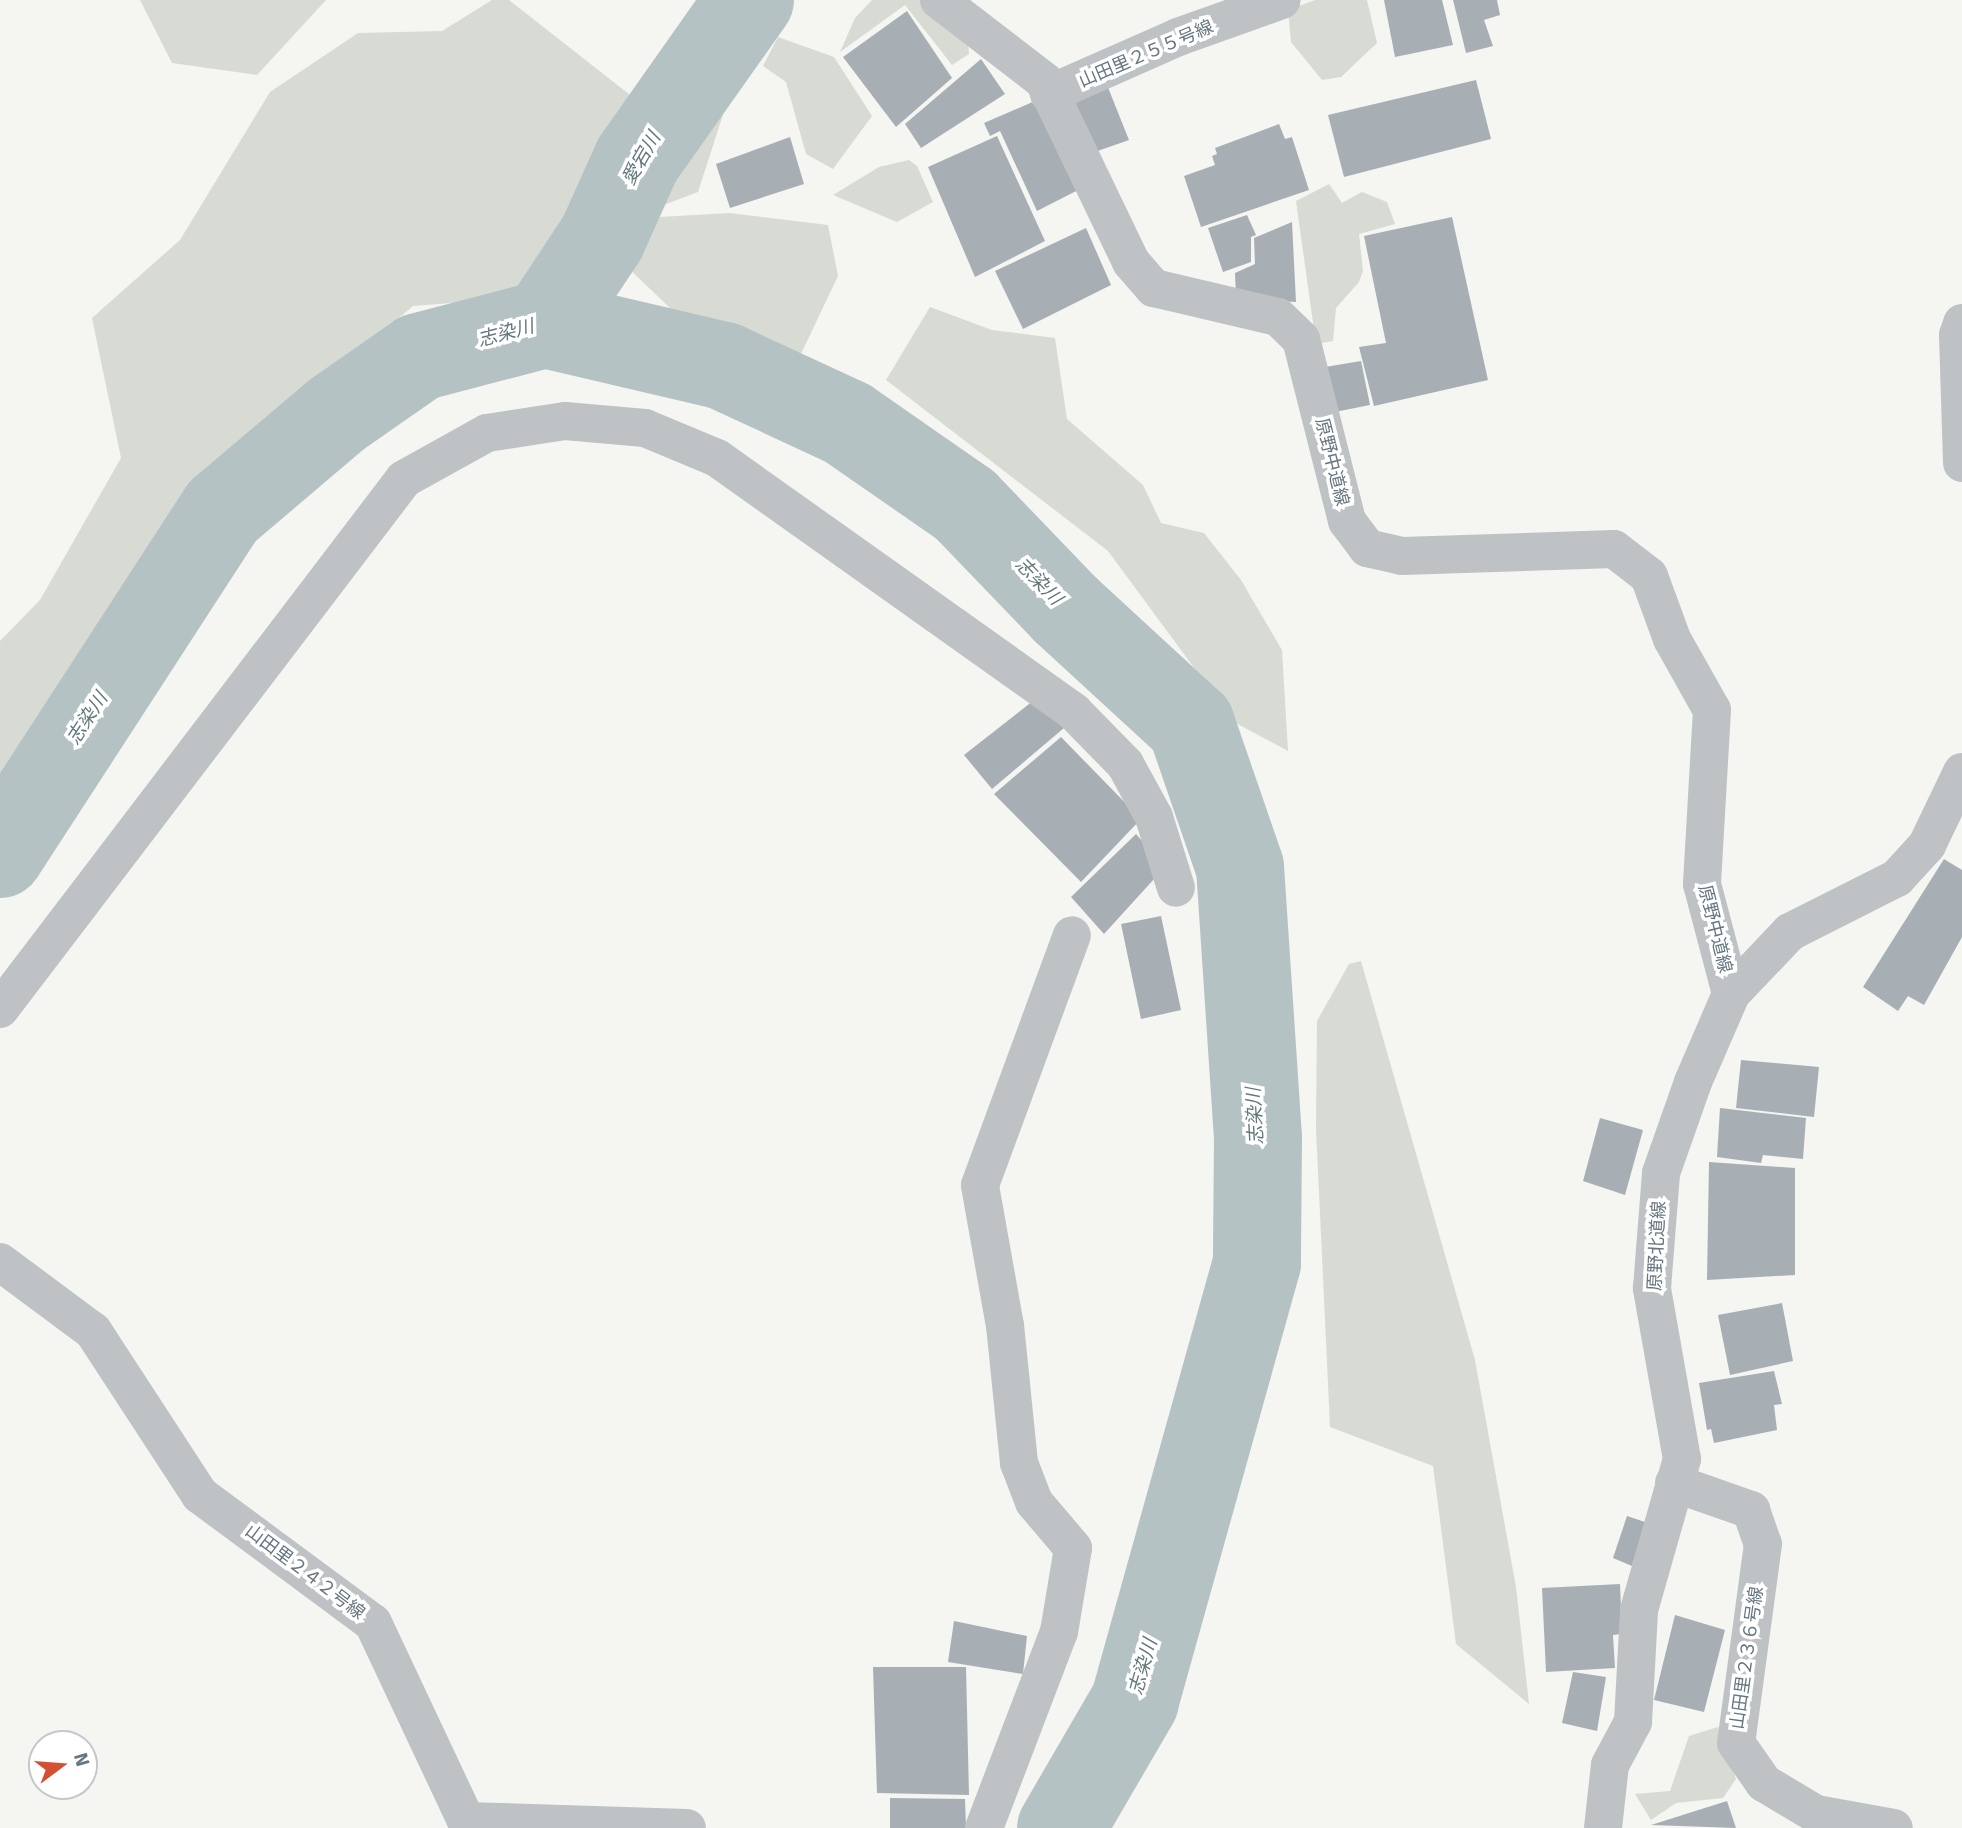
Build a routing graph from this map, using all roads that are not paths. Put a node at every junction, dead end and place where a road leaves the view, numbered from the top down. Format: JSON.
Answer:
{"nodes":[{"id":1,"x":939,"y":0,"type":"edge"},
{"id":2,"x":1282,"y":0,"type":"edge"},
{"id":3,"x":1049,"y":94,"type":"junction"},
{"id":4,"x":1962,"y":323,"type":"edge"},
{"id":5,"x":1962,"y":463,"type":"edge"},
{"id":6,"x":1962,"y":772,"type":"edge"},
{"id":7,"x":1177,"y":888,"type":"dead end"},
{"id":8,"x":1072,"y":935,"type":"dead end"},
{"id":9,"x":1731,"y":994,"type":"junction"},
{"id":10,"x":0,"y":1009,"type":"edge"},
{"id":11,"x":0,"y":1262,"type":"edge"},
{"id":12,"x":1674,"y":1483,"type":"junction"},
{"id":13,"x":687,"y":1828,"type":"edge"},
{"id":14,"x":984,"y":1828,"type":"edge"},
{"id":15,"x":1603,"y":1828,"type":"edge"},
{"id":16,"x":1894,"y":1828,"type":"edge"}],
"edges":[{"from":1,"to":3,"type":"street","name":"原野中道線"},
{"from":2,"to":3,"type":"street","name":"山田里２５５号線"},
{"from":3,"to":9,"type":"street","name":"原野中道線"},
{"from":4,"to":5,"type":"street"},
{"from":6,"to":9,"type":"street","name":"原野北道線"},
{"from":7,"to":10,"type":"street"},
{"from":8,"to":14,"type":"street"},
{"from":9,"to":12,"type":"street","name":"原野北道線"},
{"from":11,"to":13,"type":"street","name":"山田里２４２号線"},
{"from":12,"to":15,"type":"street","name":"原野北道線"},
{"from":12,"to":16,"type":"street","name":"山田里２３６号線"}]}
